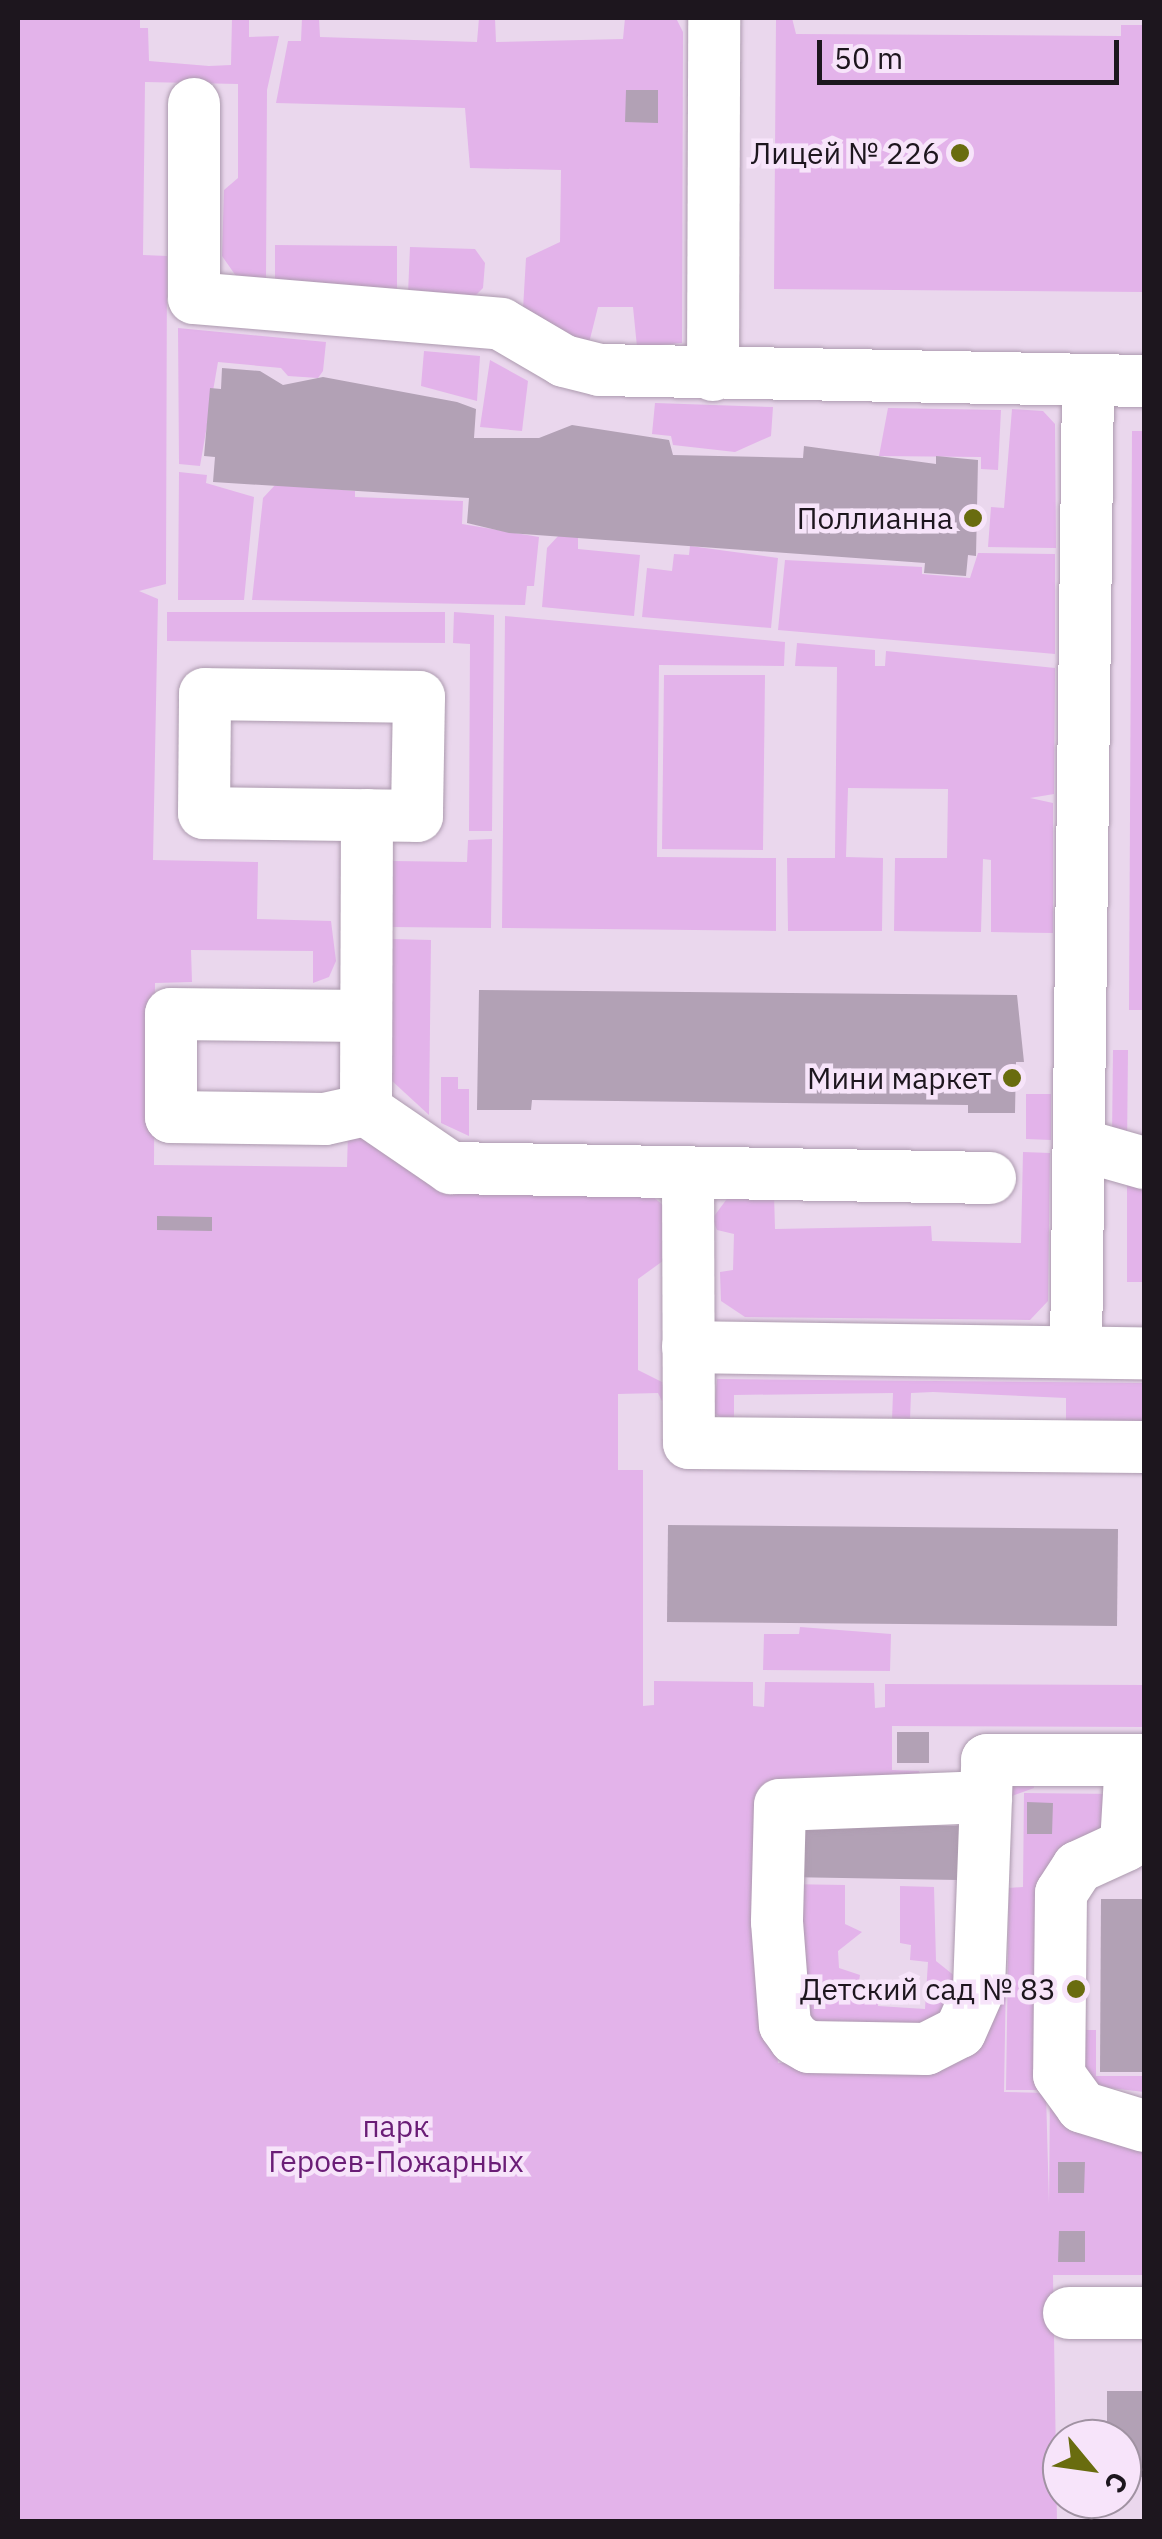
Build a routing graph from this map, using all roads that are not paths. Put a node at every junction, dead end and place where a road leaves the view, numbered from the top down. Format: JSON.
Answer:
{"nodes":[{"id":1,"x":714,"y":18,"type":"edge"},
{"id":2,"x":194,"y":104,"type":"dead end"},
{"id":3,"x":713,"y":374,"type":"junction"},
{"id":4,"x":1088,"y":380,"type":"junction"},
{"id":5,"x":1144,"y":381,"type":"edge"},
{"id":6,"x":367,"y":815,"type":"junction"},
{"id":7,"x":364,"y":1016,"type":"junction"},
{"id":8,"x":366,"y":1110,"type":"junction"},
{"id":9,"x":1081,"y":1146,"type":"junction"},
{"id":10,"x":1144,"y":1163,"type":"edge"},
{"id":11,"x":688,"y":1176,"type":"junction"},
{"id":12,"x":990,"y":1178,"type":"dead end"},
{"id":13,"x":688,"y":1347,"type":"junction"},
{"id":14,"x":1076,"y":1352,"type":"junction"},
{"id":15,"x":1144,"y":1353,"type":"edge"},
{"id":16,"x":1144,"y":1448,"type":"edge"},
{"id":17,"x":1138,"y":1760,"type":"edge"},
{"id":18,"x":986,"y":1798,"type":"junction"},
{"id":19,"x":1144,"y":2126,"type":"edge"},
{"id":20,"x":1144,"y":2313,"type":"edge"},
{"id":21,"x":1069,"y":2314,"type":"dead end"}],
"edges":[{"from":1,"to":3,"type":"lane"},
{"from":2,"to":3,"type":"lane"},
{"from":3,"to":4,"type":"lane"},
{"from":4,"to":5,"type":"lane"},
{"from":4,"to":9,"type":"lane"},
{"from":6,"to":6,"type":"lane"},
{"from":6,"to":7,"type":"lane"},
{"from":7,"to":8,"type":"lane"},
{"from":7,"to":8,"type":"lane"},
{"from":8,"to":11,"type":"lane"},
{"from":9,"to":10,"type":"lane"},
{"from":9,"to":14,"type":"lane"},
{"from":11,"to":12,"type":"lane"},
{"from":11,"to":13,"type":"lane"},
{"from":13,"to":14,"type":"lane"},
{"from":13,"to":16,"type":"lane"},
{"from":14,"to":15,"type":"lane"},
{"from":17,"to":18,"type":"lane"},
{"from":17,"to":19,"type":"lane"},
{"from":18,"to":18,"type":"lane"},
{"from":20,"to":21,"type":"lane"}]}
